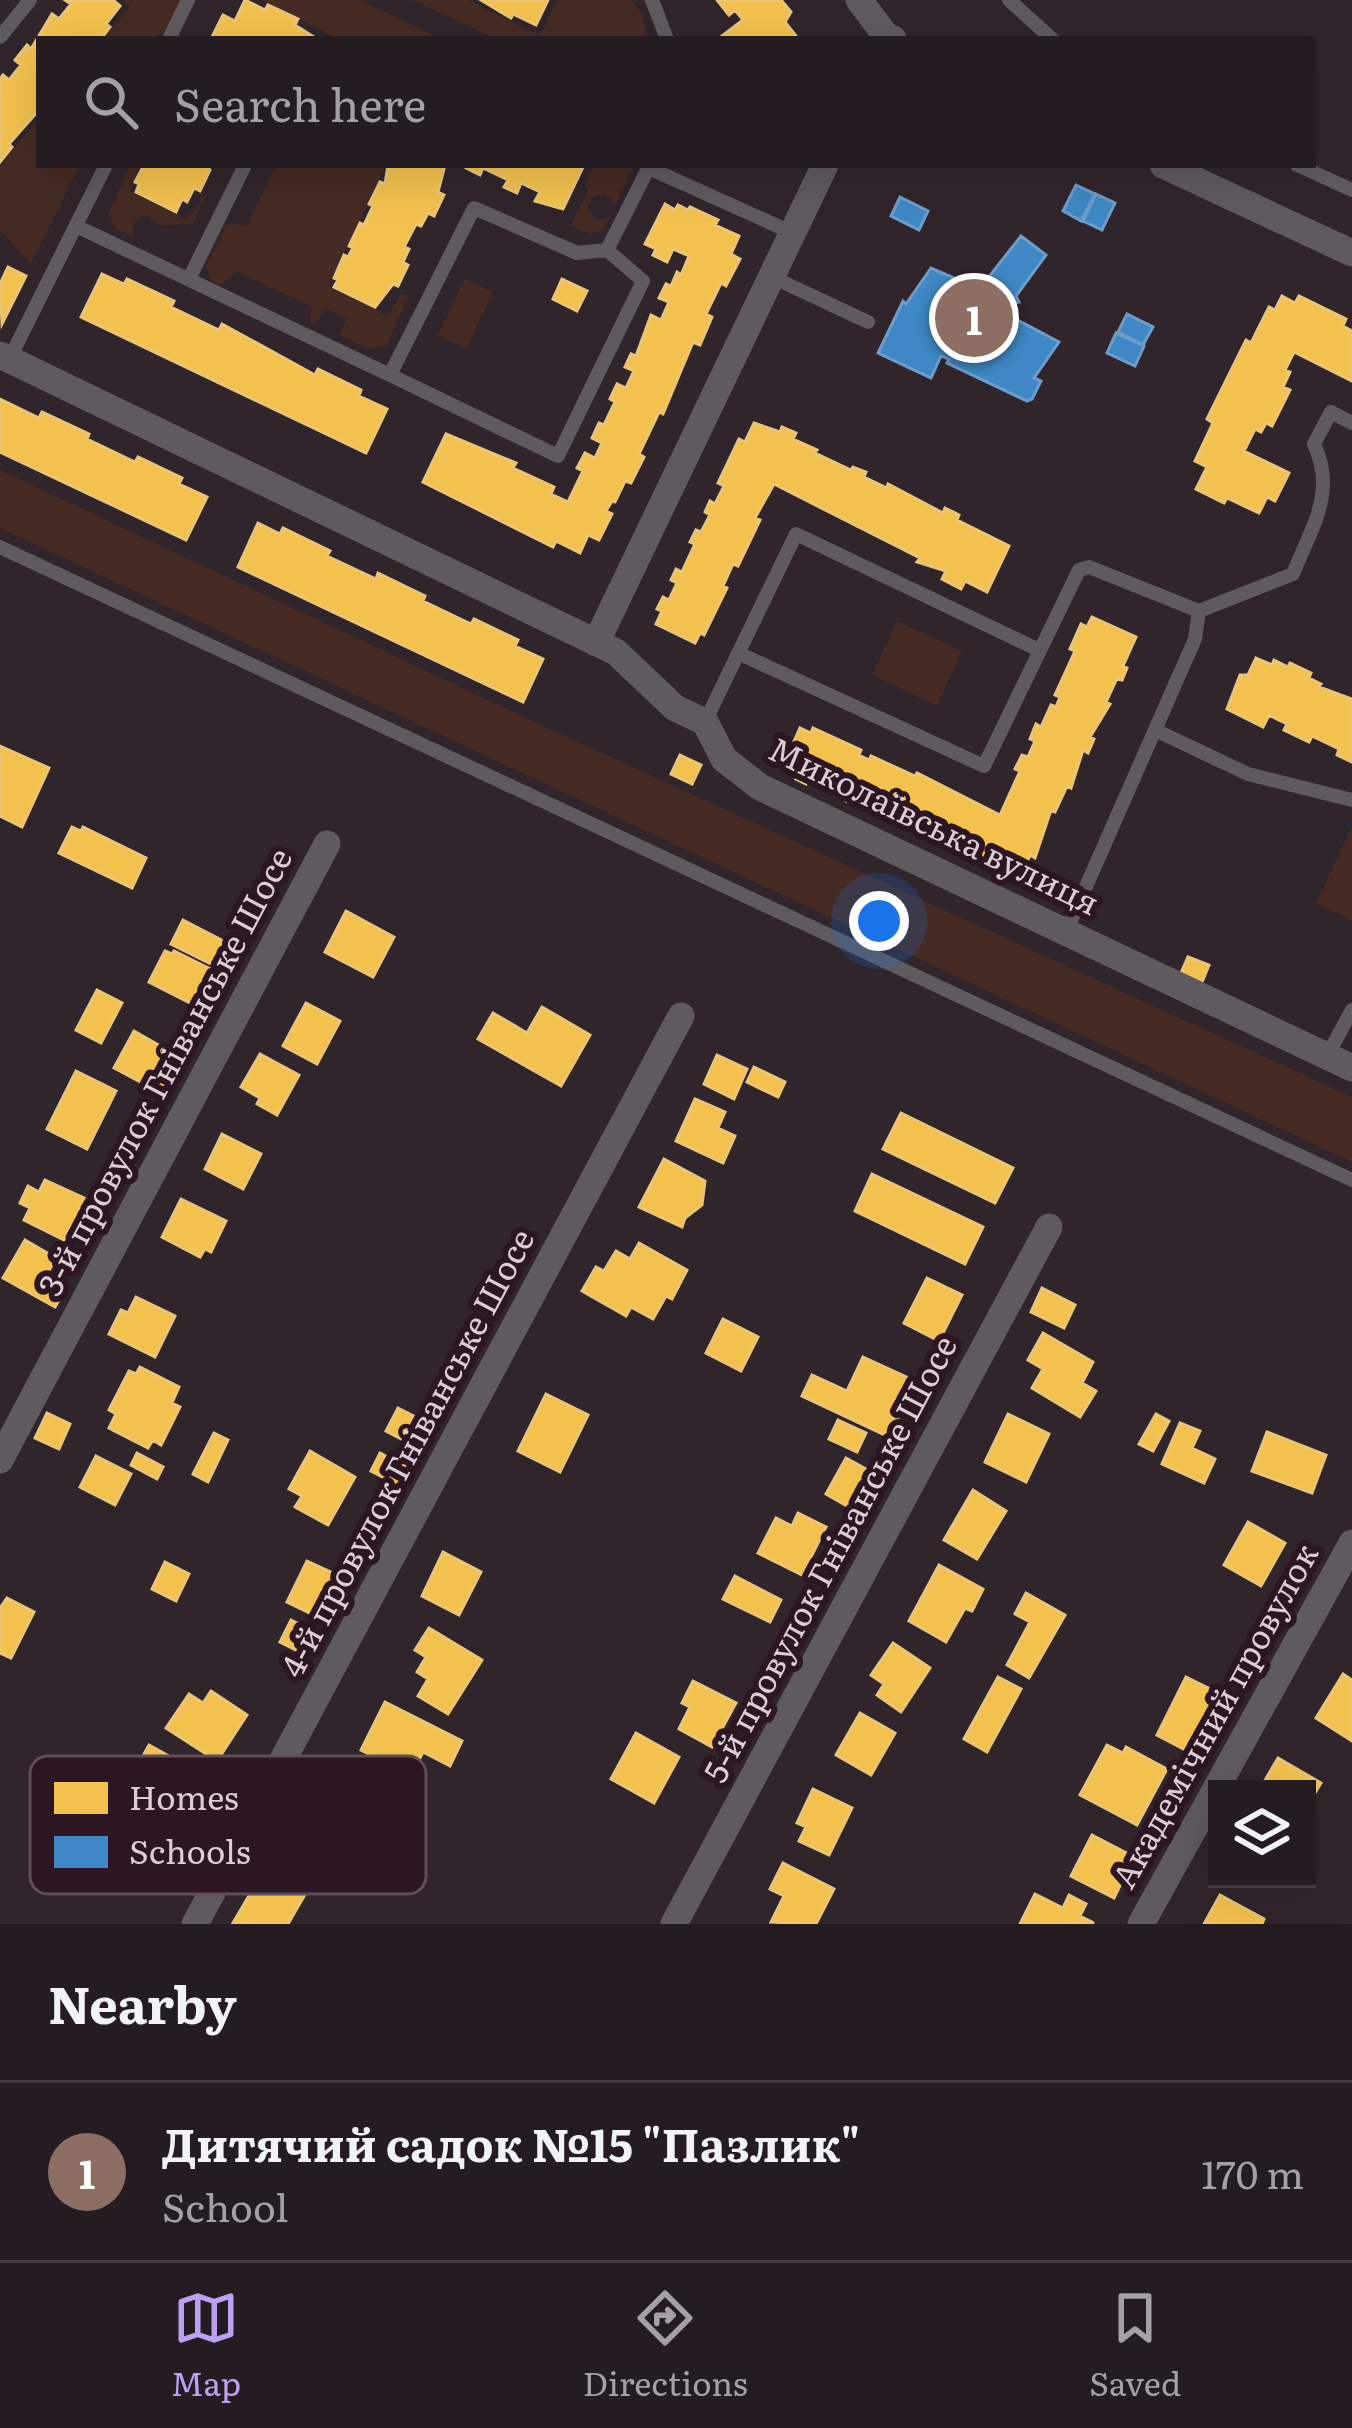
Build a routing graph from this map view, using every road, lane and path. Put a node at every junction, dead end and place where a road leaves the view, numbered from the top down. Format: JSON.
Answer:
{"nodes":[{"id":1,"x":30,"y":0,"type":"edge"},
{"id":2,"x":188,"y":0,"type":"edge"},
{"id":3,"x":652,"y":0,"type":"edge"},
{"id":4,"x":859,"y":0,"type":"edge"},
{"id":5,"x":1009,"y":0,"type":"edge"},
{"id":6,"x":0,"y":8,"type":"edge"},
{"id":7,"x":14,"y":20,"type":"junction"},
{"id":8,"x":170,"y":36,"type":"edge"},
{"id":9,"x":666,"y":36,"type":"edge"},
{"id":10,"x":886,"y":36,"type":"edge"},
{"id":11,"x":1049,"y":36,"type":"edge"},
{"id":12,"x":0,"y":38,"type":"edge"},
{"id":13,"x":105,"y":168,"type":"edge"},
{"id":14,"x":244,"y":168,"type":"edge"},
{"id":15,"x":649,"y":168,"type":"edge"},
{"id":16,"x":654,"y":168,"type":"edge"},
{"id":17,"x":824,"y":168,"type":"edge"},
{"id":18,"x":1169,"y":168,"type":"edge"},
{"id":19,"x":1304,"y":168,"type":"edge"},
{"id":20,"x":1352,"y":190,"type":"edge"},
{"id":21,"x":76,"y":226,"type":"junction"},
{"id":22,"x":793,"y":233,"type":"junction"},
{"id":23,"x":607,"y":250,"type":"junction"},
{"id":24,"x":1352,"y":253,"type":"edge"},
{"id":25,"x":772,"y":277,"type":"junction"},
{"id":26,"x":188,"y":279,"type":"junction"},
{"id":27,"x":868,"y":322,"type":"dead end"},
{"id":28,"x":5,"y":357,"type":"edge"},
{"id":29,"x":389,"y":375,"type":"junction"},
{"id":30,"x":1352,"y":423,"type":"edge"},
{"id":31,"x":0,"y":547,"type":"edge"},
{"id":32,"x":1199,"y":611,"type":"junction"},
{"id":33,"x":596,"y":643,"type":"junction"},
{"id":34,"x":1039,"y":650,"type":"junction"},
{"id":35,"x":738,"y":653,"type":"junction"},
{"id":36,"x":705,"y":722,"type":"junction"},
{"id":37,"x":1155,"y":730,"type":"junction"},
{"id":38,"x":1352,"y":800,"type":"edge"},
{"id":39,"x":327,"y":844,"type":"dead end"},
{"id":40,"x":1066,"y":932,"type":"junction"},
{"id":41,"x":1352,"y":1010,"type":"edge"},
{"id":42,"x":681,"y":1016,"type":"dead end"},
{"id":43,"x":1339,"y":1062,"type":"edge"},
{"id":44,"x":1352,"y":1180,"type":"edge"},
{"id":45,"x":1049,"y":1227,"type":"dead end"},
{"id":46,"x":0,"y":1460,"type":"edge"},
{"id":47,"x":1352,"y":1543,"type":"edge"},
{"id":48,"x":285,"y":1756,"type":"edge"},
{"id":49,"x":211,"y":1894,"type":"edge"},
{"id":50,"x":195,"y":1924,"type":"edge"},
{"id":51,"x":674,"y":1924,"type":"edge"},
{"id":52,"x":1141,"y":1924,"type":"edge"}],
"edges":[{"from":1,"to":7,"type":"lane"},
{"from":2,"to":8,"type":"lane"},
{"from":3,"to":9,"type":"lane"},
{"from":4,"to":10,"type":"street"},
{"from":5,"to":11,"type":"lane"},
{"from":6,"to":7,"type":"lane"},
{"from":7,"to":12,"type":"lane"},
{"from":13,"to":21,"type":"lane"},
{"from":14,"to":26,"type":"lane"},
{"from":15,"to":23,"type":"lane"},
{"from":16,"to":22,"type":"lane"},
{"from":17,"to":22,"type":"street"},
{"from":18,"to":24,"type":"street"},
{"from":19,"to":20,"type":"lane"},
{"from":21,"to":26,"type":"lane"},
{"from":21,"to":28,"type":"lane"},
{"from":22,"to":25,"type":"street"},
{"from":23,"to":29,"type":"lane"},
{"from":23,"to":29,"type":"lane"},
{"from":25,"to":27,"type":"lane"},
{"from":25,"to":33,"type":"street"},
{"from":26,"to":29,"type":"lane"},
{"from":28,"to":33,"type":"street","name":"Миколаївська вулиця"},
{"from":30,"to":32,"type":"lane"},
{"from":31,"to":44,"type":"lane"},
{"from":32,"to":34,"type":"lane"},
{"from":32,"to":37,"type":"lane"},
{"from":33,"to":36,"type":"street","name":"Миколаївська вулиця"},
{"from":34,"to":35,"type":"lane"},
{"from":34,"to":35,"type":"lane"},
{"from":35,"to":36,"type":"lane"},
{"from":36,"to":40,"type":"street","name":"Миколаївська вулиця"},
{"from":37,"to":38,"type":"lane"},
{"from":37,"to":40,"type":"lane"},
{"from":39,"to":46,"type":"street","name":"3-й провулок Гніванське Шосе"},
{"from":40,"to":43,"type":"street","name":"Миколаївська вулиця"},
{"from":41,"to":43,"type":"lane"},
{"from":42,"to":48,"type":"street","name":"4-й провулок Гніванське Шосе"},
{"from":45,"to":51,"type":"street","name":"5-й провулок Гніванське Шосе"},
{"from":47,"to":52,"type":"street","name":"Академічний провулок"},
{"from":49,"to":50,"type":"street","name":"4-й провулок Гніванське Шосе"}]}
